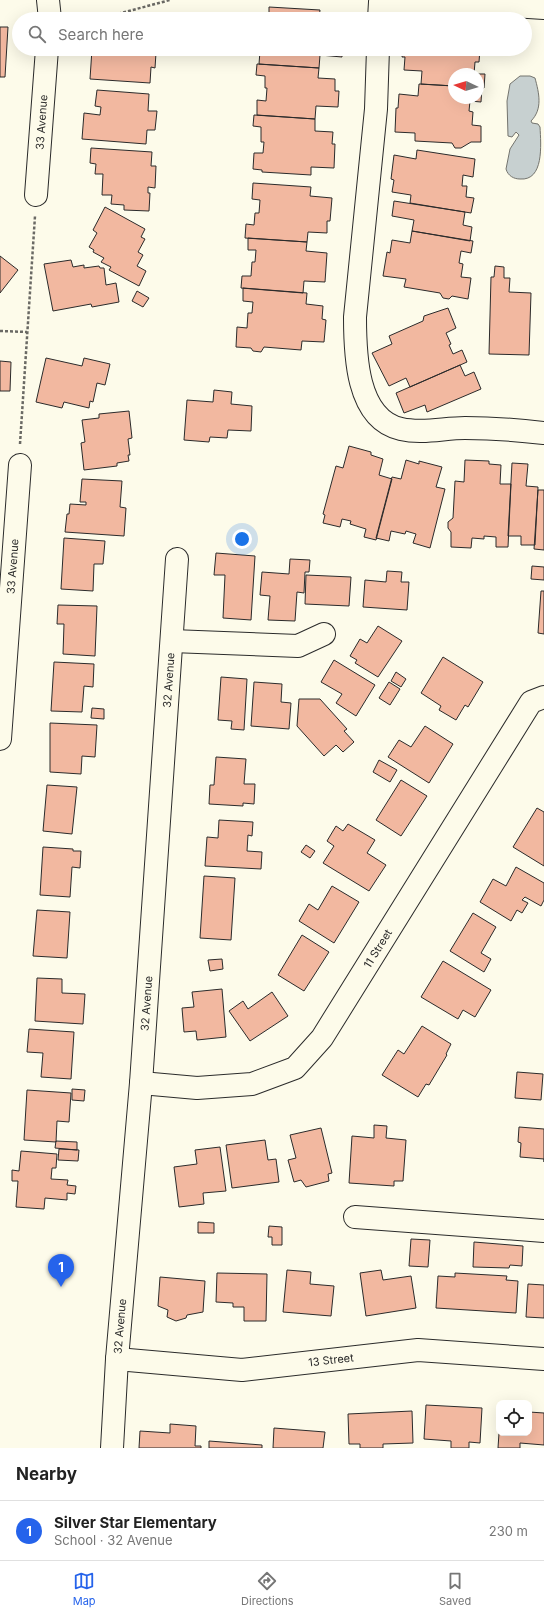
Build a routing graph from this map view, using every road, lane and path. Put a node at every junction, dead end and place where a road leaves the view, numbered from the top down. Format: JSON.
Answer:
{"nodes":[{"id":1,"x":48,"y":0,"type":"edge"},
{"id":2,"x":170,"y":0,"type":"edge"},
{"id":3,"x":544,"y":8,"type":"edge"},
{"id":4,"x":49,"y":12,"type":"edge"},
{"id":5,"x":125,"y":12,"type":"edge"},
{"id":6,"x":380,"y":12,"type":"edge"},
{"id":7,"x":46,"y":56,"type":"edge"},
{"id":8,"x":378,"y":56,"type":"edge"},
{"id":9,"x":36,"y":195,"type":"joint"},
{"id":10,"x":0,"y":330,"type":"edge"},
{"id":11,"x":27,"y":332,"type":"junction"},
{"id":12,"x":544,"y":433,"type":"edge"},
{"id":13,"x":20,"y":465,"type":"joint"},
{"id":14,"x":177,"y":559,"type":"dead end"},
{"id":15,"x":324,"y":634,"type":"dead end"},
{"id":16,"x":172,"y":641,"type":"junction"},
{"id":17,"x":544,"y":697,"type":"edge"},
{"id":18,"x":0,"y":739,"type":"edge"},
{"id":19,"x":141,"y":1083,"type":"junction"},
{"id":20,"x":355,"y":1217,"type":"dead end"},
{"id":21,"x":544,"y":1231,"type":"edge"},
{"id":22,"x":117,"y":1359,"type":"junction"},
{"id":23,"x":544,"y":1359,"type":"edge"},
{"id":24,"x":112,"y":1448,"type":"edge"}],
"edges":[{"from":1,"to":4,"type":"street"},
{"from":2,"to":5,"type":"path"},
{"from":3,"to":6,"type":"street"},
{"from":7,"to":9,"type":"street","name":"33 Avenue"},
{"from":8,"to":12,"type":"street"},
{"from":9,"to":11,"type":"path"},
{"from":10,"to":11,"type":"path"},
{"from":11,"to":13,"type":"path"},
{"from":13,"to":18,"type":"street","name":"33 Avenue"},
{"from":14,"to":16,"type":"street","name":"32 Avenue"},
{"from":15,"to":16,"type":"street"},
{"from":16,"to":19,"type":"street","name":"32 Avenue"},
{"from":17,"to":19,"type":"street","name":"11 Street"},
{"from":19,"to":22,"type":"street","name":"32 Avenue"},
{"from":20,"to":21,"type":"street"},
{"from":22,"to":23,"type":"street","name":"13 Street"},
{"from":22,"to":24,"type":"street","name":"32 Avenue"}]}
